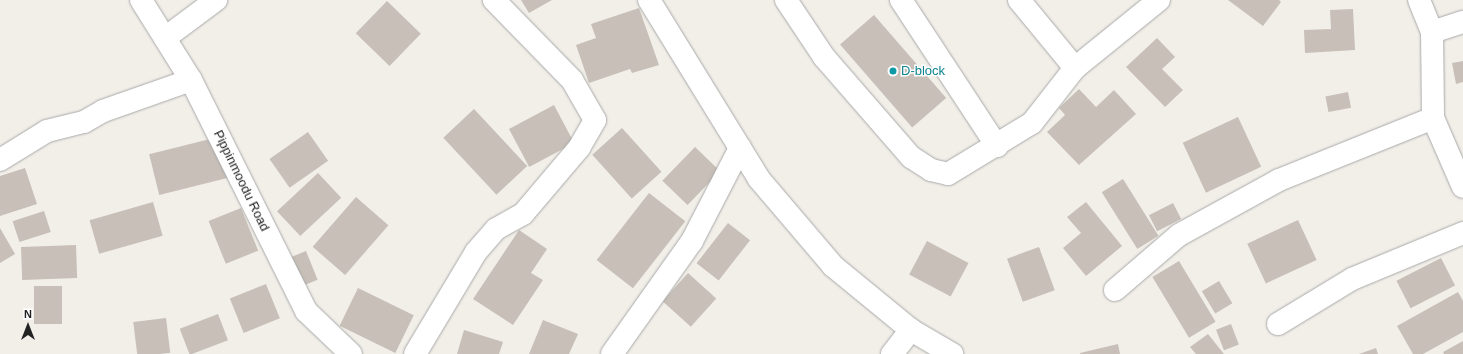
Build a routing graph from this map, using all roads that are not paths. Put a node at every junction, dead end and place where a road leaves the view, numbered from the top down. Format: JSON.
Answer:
{"nodes":[{"id":1,"x":141,"y":0,"type":"edge"},
{"id":2,"x":216,"y":0,"type":"edge"},
{"id":3,"x":494,"y":0,"type":"edge"},
{"id":4,"x":649,"y":0,"type":"edge"},
{"id":5,"x":786,"y":0,"type":"edge"},
{"id":6,"x":901,"y":0,"type":"edge"},
{"id":7,"x":1019,"y":0,"type":"edge"},
{"id":8,"x":1159,"y":0,"type":"edge"},
{"id":9,"x":1419,"y":0,"type":"edge"},
{"id":10,"x":1463,"y":22,"type":"edge"},
{"id":11,"x":1432,"y":32,"type":"junction"},
{"id":12,"x":165,"y":38,"type":"junction"},
{"id":13,"x":1075,"y":68,"type":"junction"},
{"id":14,"x":191,"y":80,"type":"junction"},
{"id":15,"x":1433,"y":118,"type":"junction"},
{"id":16,"x":997,"y":146,"type":"junction"},
{"id":17,"x":740,"y":148,"type":"junction"},
{"id":18,"x":0,"y":160,"type":"edge"},
{"id":19,"x":1462,"y":179,"type":"edge"},
{"id":20,"x":1463,"y":233,"type":"edge"},
{"id":21,"x":1115,"y":290,"type":"dead end"},
{"id":22,"x":1278,"y":324,"type":"dead end"},
{"id":23,"x":910,"y":330,"type":"junction"},
{"id":24,"x":351,"y":354,"type":"edge"},
{"id":25,"x":415,"y":354,"type":"edge"},
{"id":26,"x":612,"y":354,"type":"edge"},
{"id":27,"x":892,"y":354,"type":"edge"},
{"id":28,"x":952,"y":354,"type":"edge"}],
"edges":[{"from":1,"to":12,"type":"street","name":"Pippinmoodu Road"},
{"from":2,"to":12,"type":"street"},
{"from":3,"to":25,"type":"street"},
{"from":4,"to":17,"type":"street"},
{"from":5,"to":16,"type":"street"},
{"from":6,"to":16,"type":"street"},
{"from":7,"to":13,"type":"street"},
{"from":8,"to":13,"type":"street"},
{"from":9,"to":11,"type":"street"},
{"from":10,"to":11,"type":"street"},
{"from":11,"to":15,"type":"street"},
{"from":12,"to":14,"type":"street","name":"Pippinmoodu Road"},
{"from":13,"to":16,"type":"street"},
{"from":14,"to":18,"type":"street"},
{"from":14,"to":24,"type":"street","name":"Pippinmoodu Road"},
{"from":15,"to":19,"type":"street"},
{"from":15,"to":21,"type":"street"},
{"from":17,"to":23,"type":"street"},
{"from":17,"to":26,"type":"street"},
{"from":20,"to":22,"type":"street"},
{"from":23,"to":27,"type":"street"},
{"from":23,"to":28,"type":"street"}]}
